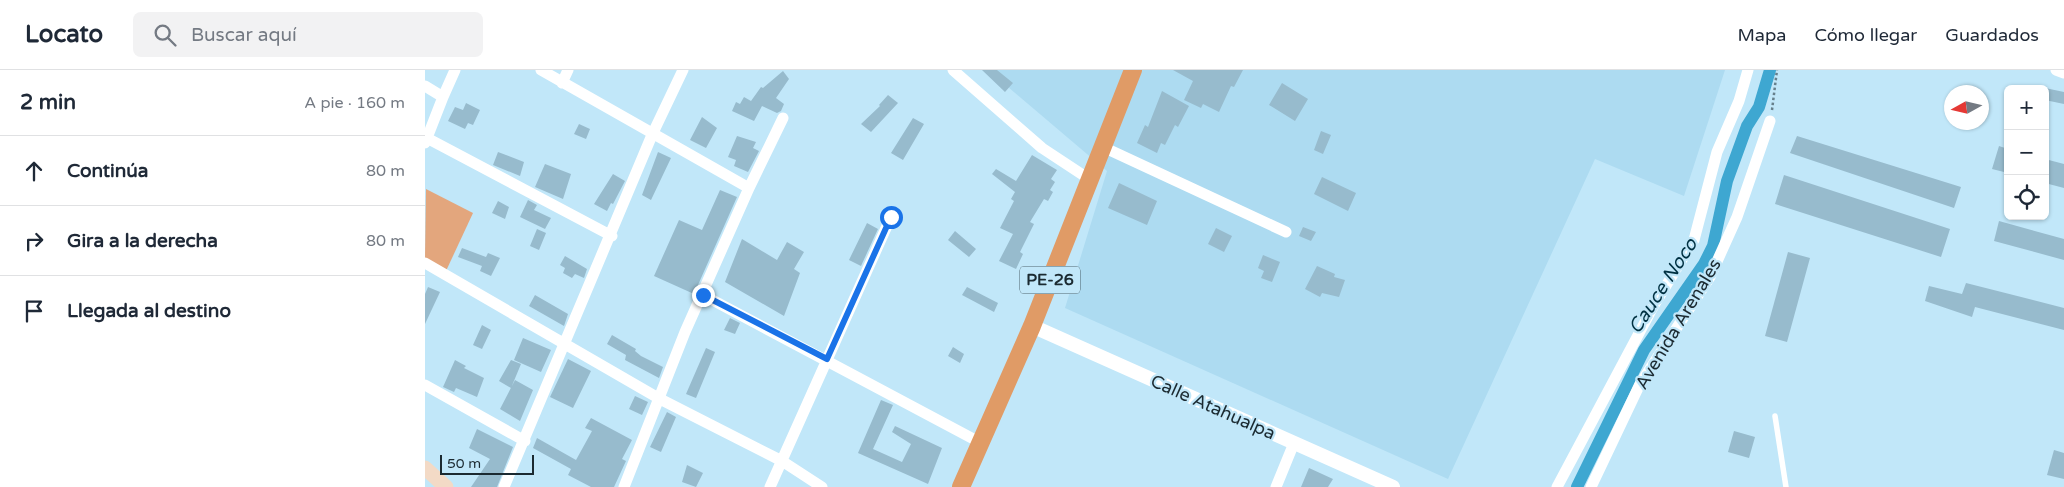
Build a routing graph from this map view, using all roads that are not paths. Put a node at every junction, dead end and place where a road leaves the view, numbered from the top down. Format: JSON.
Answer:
{"nodes":[{"id":1,"x":455,"y":70,"type":"edge"},
{"id":2,"x":541,"y":70,"type":"edge"},
{"id":3,"x":568,"y":70,"type":"edge"},
{"id":4,"x":683,"y":70,"type":"edge"},
{"id":5,"x":953,"y":70,"type":"edge"},
{"id":6,"x":1133,"y":70,"type":"edge"},
{"id":7,"x":1748,"y":70,"type":"edge"},
{"id":8,"x":2056,"y":70,"type":"edge"},
{"id":9,"x":2064,"y":73,"type":"edge"},
{"id":10,"x":562,"y":82,"type":"junction"},
{"id":11,"x":425,"y":86,"type":"edge"},
{"id":12,"x":443,"y":97,"type":"junction"},
{"id":13,"x":783,"y":118,"type":"dead end"},
{"id":14,"x":1770,"y":121,"type":"road end"},
{"id":15,"x":653,"y":135,"type":"junction"},
{"id":16,"x":426,"y":141,"type":"edge"},
{"id":17,"x":1103,"y":146,"type":"junction"},
{"id":18,"x":1089,"y":179,"type":"junction"},
{"id":19,"x":749,"y":188,"type":"junction"},
{"id":20,"x":891,"y":217,"type":"dead end"},
{"id":21,"x":1286,"y":232,"type":"dead end"},
{"id":22,"x":612,"y":236,"type":"junction"},
{"id":23,"x":425,"y":263,"type":"edge"},
{"id":24,"x":703,"y":295,"type":"junction"},
{"id":25,"x":1032,"y":326,"type":"junction"},
{"id":26,"x":566,"y":345,"type":"junction"},
{"id":27,"x":827,"y":359,"type":"junction"},
{"id":28,"x":425,"y":385,"type":"edge"},
{"id":29,"x":660,"y":399,"type":"junction"},
{"id":30,"x":1775,"y":416,"type":"dead end"},
{"id":31,"x":525,"y":441,"type":"junction"},
{"id":32,"x":981,"y":443,"type":"junction"},
{"id":33,"x":1294,"y":443,"type":"junction"},
{"id":34,"x":782,"y":461,"type":"junction"},
{"id":35,"x":425,"y":468,"type":"edge"},
{"id":36,"x":446,"y":487,"type":"edge"},
{"id":37,"x":504,"y":487,"type":"edge"},
{"id":38,"x":624,"y":487,"type":"edge"},
{"id":39,"x":770,"y":487,"type":"edge"},
{"id":40,"x":822,"y":487,"type":"edge"},
{"id":41,"x":961,"y":487,"type":"edge"},
{"id":42,"x":1276,"y":487,"type":"edge"},
{"id":43,"x":1393,"y":487,"type":"edge"},
{"id":44,"x":1557,"y":487,"type":"edge"},
{"id":45,"x":1591,"y":487,"type":"edge"},
{"id":46,"x":1786,"y":487,"type":"edge"}],
"edges":[{"from":1,"to":12,"type":"street"},
{"from":2,"to":10,"type":"street"},
{"from":3,"to":10,"type":"street"},
{"from":4,"to":15,"type":"street"},
{"from":5,"to":18,"type":"street"},
{"from":6,"to":17,"type":"highway","number":"PE-26"},
{"from":7,"to":44,"type":"street","name":"Avenida Arenales"},
{"from":8,"to":9,"type":"street"},
{"from":10,"to":15,"type":"street"},
{"from":11,"to":12,"type":"street"},
{"from":12,"to":16,"type":"street"},
{"from":13,"to":19,"type":"street"},
{"from":14,"to":45,"type":"street","name":"Avenida Arenales"},
{"from":15,"to":19,"type":"street"},
{"from":15,"to":22,"type":"street"},
{"from":16,"to":22,"type":"street"},
{"from":17,"to":18,"type":"highway","number":"PE-26"},
{"from":17,"to":21,"type":"street"},
{"from":18,"to":25,"type":"highway","number":"PE-26"},
{"from":19,"to":24,"type":"street"},
{"from":20,"to":27,"type":"street"},
{"from":22,"to":26,"type":"street"},
{"from":23,"to":26,"type":"street"},
{"from":24,"to":27,"type":"street"},
{"from":24,"to":29,"type":"street"},
{"from":25,"to":32,"type":"highway","number":"PE-26"},
{"from":25,"to":33,"type":"street","name":"Calle Atahualpa"},
{"from":26,"to":29,"type":"street"},
{"from":26,"to":31,"type":"street"},
{"from":27,"to":32,"type":"street"},
{"from":27,"to":34,"type":"street"},
{"from":28,"to":31,"type":"street"},
{"from":29,"to":34,"type":"street"},
{"from":29,"to":38,"type":"street"},
{"from":30,"to":46,"type":"lane"},
{"from":31,"to":37,"type":"street"},
{"from":32,"to":41,"type":"highway","number":"PE-26"},
{"from":33,"to":42,"type":"street"},
{"from":33,"to":43,"type":"street","name":"Calle Atahualpa"},
{"from":34,"to":39,"type":"street"},
{"from":34,"to":40,"type":"street"},
{"from":35,"to":36,"type":"main road"}]}
